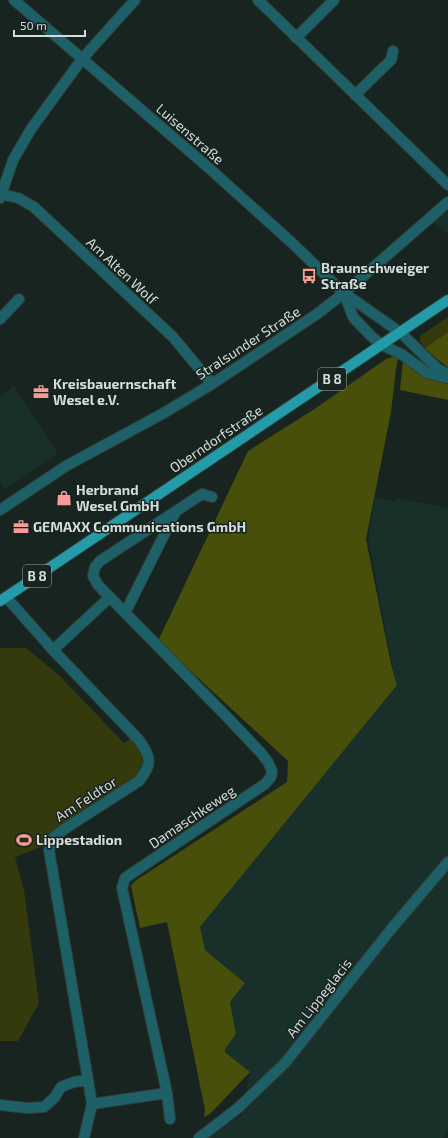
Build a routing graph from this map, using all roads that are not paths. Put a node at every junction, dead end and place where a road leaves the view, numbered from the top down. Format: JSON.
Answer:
{"nodes":[{"id":1,"x":14,"y":0,"type":"edge"},
{"id":2,"x":135,"y":0,"type":"edge"},
{"id":3,"x":258,"y":0,"type":"edge"},
{"id":4,"x":334,"y":0,"type":"edge"},
{"id":5,"x":296,"y":38,"type":"junction"},
{"id":6,"x":393,"y":51,"type":"dead end"},
{"id":7,"x":82,"y":59,"type":"junction"},
{"id":8,"x":355,"y":95,"type":"junction"},
{"id":9,"x":448,"y":185,"type":"edge"},
{"id":10,"x":1,"y":196,"type":"edge"},
{"id":11,"x":448,"y":202,"type":"edge"},
{"id":12,"x":344,"y":293,"type":"junction"},
{"id":13,"x":19,"y":299,"type":"dead end"},
{"id":14,"x":448,"y":300,"type":"edge"},
{"id":15,"x":0,"y":319,"type":"edge"},
{"id":16,"x":401,"y":333,"type":"junction"},
{"id":17,"x":382,"y":345,"type":"junction"},
{"id":18,"x":448,"y":374,"type":"edge"},
{"id":19,"x":448,"y":378,"type":"edge"},
{"id":20,"x":212,"y":384,"type":"junction"},
{"id":21,"x":212,"y":497,"type":"dead end"},
{"id":22,"x":177,"y":509,"type":"junction"},
{"id":23,"x":0,"y":510,"type":"edge"},
{"id":24,"x":110,"y":597,"type":"junction"},
{"id":25,"x":3,"y":599,"type":"edge"},
{"id":26,"x":126,"y":613,"type":"junction"},
{"id":27,"x":53,"y":650,"type":"junction"},
{"id":28,"x":448,"y":862,"type":"edge"},
{"id":29,"x":88,"y":1080,"type":"junction"},
{"id":30,"x":168,"y":1093,"type":"junction"},
{"id":31,"x":92,"y":1104,"type":"junction"},
{"id":32,"x":0,"y":1105,"type":"edge"},
{"id":33,"x":170,"y":1119,"type":"dead end"},
{"id":34,"x":84,"y":1138,"type":"edge"},
{"id":35,"x":199,"y":1138,"type":"edge"}],
"edges":[{"from":1,"to":7,"type":"street","name":"Luisenstraße"},
{"from":2,"to":7,"type":"street"},
{"from":3,"to":5,"type":"street"},
{"from":4,"to":5,"type":"street"},
{"from":5,"to":8,"type":"street"},
{"from":6,"to":8,"type":"street"},
{"from":7,"to":10,"type":"street"},
{"from":7,"to":12,"type":"street","name":"Luisenstraße"},
{"from":8,"to":9,"type":"street"},
{"from":10,"to":20,"type":"street","name":"Am Alten Wolf"},
{"from":11,"to":12,"type":"street"},
{"from":12,"to":16,"type":"street","name":"Luisenstraße"},
{"from":12,"to":17,"type":"street","name":"Luisenstraße"},
{"from":12,"to":20,"type":"street","name":"Stralsunder Straße"},
{"from":13,"to":15,"type":"street"},
{"from":14,"to":16,"type":"main road","name":"Oberndorfstraße","number":"B 8"},
{"from":16,"to":17,"type":"main road","name":"Oberndorfstraße","number":"B 8"},
{"from":16,"to":18,"type":"street"},
{"from":17,"to":19,"type":"street"},
{"from":17,"to":25,"type":"main road","name":"Oberndorfstraße","number":"B 8"},
{"from":20,"to":23,"type":"street","name":"Stralsunder Straße"},
{"from":21,"to":22,"type":"street","name":"Damaschkeweg"},
{"from":22,"to":24,"type":"street","name":"Damaschkeweg"},
{"from":22,"to":26,"type":"street"},
{"from":24,"to":26,"type":"street","name":"Damaschkeweg"},
{"from":24,"to":27,"type":"street"},
{"from":25,"to":27,"type":"street","name":"Am Feldtor"},
{"from":26,"to":30,"type":"street","name":"Damaschkeweg"},
{"from":27,"to":29,"type":"street","name":"Am Feldtor"},
{"from":28,"to":35,"type":"street","name":"Am Lippeglacis"},
{"from":29,"to":31,"type":"street"},
{"from":29,"to":32,"type":"street"},
{"from":30,"to":31,"type":"street"},
{"from":30,"to":33,"type":"street","name":"Damaschkeweg"},
{"from":31,"to":34,"type":"street"}]}
